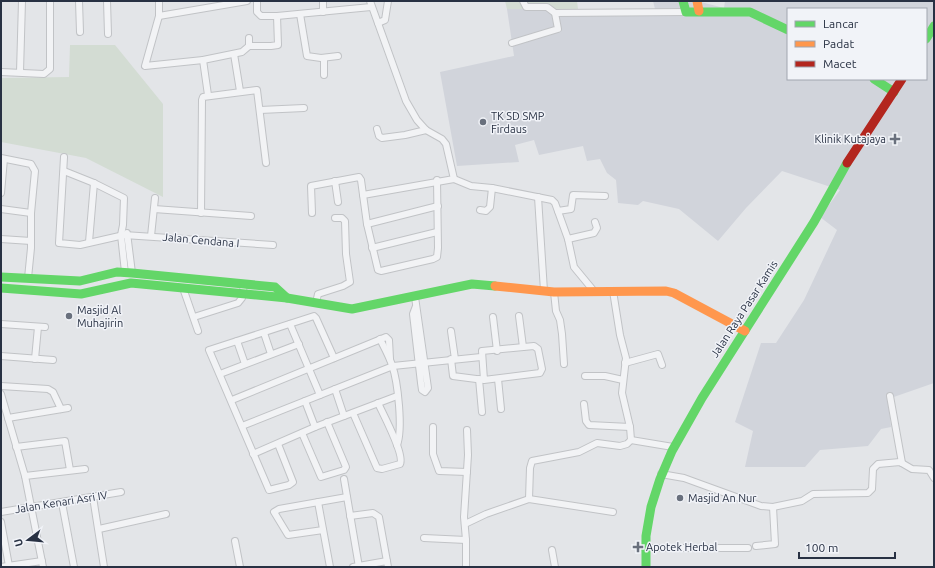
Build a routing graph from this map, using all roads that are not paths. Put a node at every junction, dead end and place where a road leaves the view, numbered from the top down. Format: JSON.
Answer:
{"nodes":[{"id":1,"x":22,"y":1,"type":"edge"},
{"id":2,"x":50,"y":1,"type":"edge"},
{"id":3,"x":79,"y":1,"type":"edge"},
{"id":4,"x":107,"y":1,"type":"edge"},
{"id":5,"x":159,"y":1,"type":"edge"},
{"id":6,"x":247,"y":1,"type":"edge"},
{"id":7,"x":257,"y":1,"type":"edge"},
{"id":8,"x":323,"y":1,"type":"edge"},
{"id":9,"x":388,"y":1,"type":"edge"},
{"id":10,"x":523,"y":1,"type":"edge"},
{"id":11,"x":683,"y":1,"type":"edge"},
{"id":12,"x":696,"y":1,"type":"edge"},
{"id":13,"x":371,"y":4,"type":"edge"},
{"id":14,"x":699,"y":11,"type":"junction"},
{"id":15,"x":323,"y":12,"type":"junction"},
{"id":16,"x":686,"y":12,"type":"junction"},
{"id":17,"x":555,"y":13,"type":"junction"},
{"id":18,"x":300,"y":14,"type":"junction"},
{"id":19,"x":159,"y":16,"type":"junction"},
{"id":20,"x":277,"y":16,"type":"junction"},
{"id":21,"x":378,"y":23,"type":"junction"},
{"id":22,"x":934,"y":26,"type":"edge"},
{"id":23,"x":787,"y":30,"type":"edge"},
{"id":24,"x":80,"y":32,"type":"dead end"},
{"id":25,"x":108,"y":34,"type":"dead end"},
{"id":26,"x":927,"y":37,"type":"edge"},
{"id":27,"x":249,"y":38,"type":"dead end"},
{"id":28,"x":512,"y":43,"type":"dead end"},
{"id":29,"x":249,"y":46,"type":"junction"},
{"id":30,"x":234,"y":54,"type":"junction"},
{"id":31,"x":338,"y":56,"type":"dead end"},
{"id":32,"x":324,"y":58,"type":"junction"},
{"id":33,"x":203,"y":60,"type":"junction"},
{"id":34,"x":1,"y":72,"type":"edge"},
{"id":35,"x":20,"y":72,"type":"junction"},
{"id":36,"x":324,"y":75,"type":"dead end"},
{"id":37,"x":876,"y":80,"type":"edge"},
{"id":38,"x":901,"y":80,"type":"edge"},
{"id":39,"x":240,"y":91,"type":"junction"},
{"id":40,"x":894,"y":92,"type":"junction"},
{"id":41,"x":208,"y":95,"type":"junction"},
{"id":42,"x":304,"y":108,"type":"dead end"},
{"id":43,"x":260,"y":110,"type":"junction"},
{"id":44,"x":377,"y":129,"type":"dead end"},
{"id":45,"x":426,"y":130,"type":"junction"},
{"id":46,"x":64,"y":157,"type":"dead end"},
{"id":47,"x":2,"y":158,"type":"edge"},
{"id":48,"x":266,"y":164,"type":"dead end"},
{"id":49,"x":64,"y":171,"type":"junction"},
{"id":50,"x":454,"y":178,"type":"junction"},
{"id":51,"x":437,"y":180,"type":"junction"},
{"id":52,"x":335,"y":181,"type":"junction"},
{"id":53,"x":94,"y":183,"type":"junction"},
{"id":54,"x":492,"y":188,"type":"junction"},
{"id":55,"x":1,"y":193,"type":"edge"},
{"id":56,"x":363,"y":195,"type":"junction"},
{"id":57,"x":605,"y":196,"type":"dead end"},
{"id":58,"x":538,"y":197,"type":"junction"},
{"id":59,"x":155,"y":198,"type":"dead end"},
{"id":60,"x":338,"y":202,"type":"dead end"},
{"id":61,"x":438,"y":206,"type":"junction"},
{"id":62,"x":1,"y":209,"type":"edge"},
{"id":63,"x":154,"y":209,"type":"junction"},
{"id":64,"x":480,"y":210,"type":"dead end"},
{"id":65,"x":558,"y":211,"type":"junction"},
{"id":66,"x":31,"y":213,"type":"junction"},
{"id":67,"x":201,"y":213,"type":"junction"},
{"id":68,"x":312,"y":213,"type":"dead end"},
{"id":69,"x":251,"y":216,"type":"dead end"},
{"id":70,"x":335,"y":218,"type":"dead end"},
{"id":71,"x":595,"y":222,"type":"dead end"},
{"id":72,"x":367,"y":224,"type":"junction"},
{"id":73,"x":123,"y":225,"type":"junction"},
{"id":74,"x":438,"y":232,"type":"junction"},
{"id":75,"x":121,"y":235,"type":"junction"},
{"id":76,"x":129,"y":235,"type":"junction"},
{"id":77,"x":151,"y":236,"type":"junction"},
{"id":78,"x":1,"y":239,"type":"edge"},
{"id":79,"x":568,"y":239,"type":"junction"},
{"id":80,"x":31,"y":241,"type":"junction"},
{"id":81,"x":90,"y":242,"type":"junction"},
{"id":82,"x":273,"y":246,"type":"dead end"},
{"id":83,"x":372,"y":248,"type":"junction"},
{"id":84,"x":129,"y":272,"type":"junction"},
{"id":85,"x":1,"y":277,"type":"edge"},
{"id":86,"x":28,"y":278,"type":"junction"},
{"id":87,"x":189,"y":278,"type":"junction"},
{"id":88,"x":80,"y":281,"type":"junction"},
{"id":89,"x":230,"y":282,"type":"junction"},
{"id":90,"x":244,"y":284,"type":"junction"},
{"id":91,"x":1,"y":288,"type":"edge"},
{"id":92,"x":186,"y":288,"type":"junction"},
{"id":93,"x":592,"y":290,"type":"junction"},
{"id":94,"x":544,"y":291,"type":"junction"},
{"id":95,"x":613,"y":291,"type":"junction"},
{"id":96,"x":554,"y":292,"type":"junction"},
{"id":97,"x":81,"y":294,"type":"junction"},
{"id":98,"x":230,"y":294,"type":"junction"},
{"id":99,"x":243,"y":295,"type":"junction"},
{"id":100,"x":287,"y":298,"type":"junction"},
{"id":101,"x":416,"y":302,"type":"junction"},
{"id":102,"x":316,"y":303,"type":"junction"},
{"id":103,"x":518,"y":316,"type":"dead end"},
{"id":104,"x":194,"y":317,"type":"junction"},
{"id":105,"x":493,"y":317,"type":"dead end"},
{"id":106,"x":1,"y":324,"type":"edge"},
{"id":107,"x":290,"y":324,"type":"junction"},
{"id":108,"x":38,"y":327,"type":"junction"},
{"id":109,"x":45,"y":327,"type":"dead end"},
{"id":110,"x":198,"y":331,"type":"dead end"},
{"id":111,"x":451,"y":331,"type":"dead end"},
{"id":112,"x":745,"y":331,"type":"junction"},
{"id":113,"x":264,"y":333,"type":"junction"},
{"id":114,"x":237,"y":341,"type":"junction"},
{"id":115,"x":298,"y":344,"type":"junction"},
{"id":116,"x":523,"y":347,"type":"junction"},
{"id":117,"x":498,"y":351,"type":"junction"},
{"id":118,"x":271,"y":354,"type":"junction"},
{"id":119,"x":1,"y":356,"type":"edge"},
{"id":120,"x":481,"y":357,"type":"junction"},
{"id":121,"x":35,"y":358,"type":"junction"},
{"id":122,"x":334,"y":358,"type":"junction"},
{"id":123,"x":453,"y":359,"type":"junction"},
{"id":124,"x":53,"y":360,"type":"dead end"},
{"id":125,"x":422,"y":363,"type":"junction"},
{"id":126,"x":626,"y":363,"type":"junction"},
{"id":127,"x":245,"y":364,"type":"junction"},
{"id":128,"x":564,"y":364,"type":"dead end"},
{"id":129,"x":662,"y":365,"type":"dead end"},
{"id":130,"x":392,"y":366,"type":"junction"},
{"id":131,"x":308,"y":369,"type":"junction"},
{"id":132,"x":220,"y":374,"type":"junction"},
{"id":133,"x":585,"y":376,"type":"dead end"},
{"id":134,"x":498,"y":379,"type":"junction"},
{"id":135,"x":481,"y":380,"type":"junction"},
{"id":136,"x":623,"y":380,"type":"junction"},
{"id":137,"x":1,"y":386,"type":"edge"},
{"id":138,"x":335,"y":389,"type":"junction"},
{"id":139,"x":1,"y":394,"type":"edge"},
{"id":140,"x":320,"y":395,"type":"junction"},
{"id":141,"x":397,"y":396,"type":"junction"},
{"id":142,"x":890,"y":396,"type":"dead end"},
{"id":143,"x":232,"y":400,"type":"junction"},
{"id":144,"x":305,"y":401,"type":"junction"},
{"id":145,"x":378,"y":403,"type":"junction"},
{"id":146,"x":584,"y":404,"type":"dead end"},
{"id":147,"x":501,"y":409,"type":"dead end"},
{"id":148,"x":353,"y":412,"type":"junction"},
{"id":149,"x":482,"y":412,"type":"dead end"},
{"id":150,"x":344,"y":416,"type":"junction"},
{"id":151,"x":8,"y":418,"type":"junction"},
{"id":152,"x":327,"y":422,"type":"junction"},
{"id":153,"x":242,"y":426,"type":"junction"},
{"id":154,"x":315,"y":427,"type":"junction"},
{"id":155,"x":433,"y":427,"type":"dead end"},
{"id":156,"x":630,"y":427,"type":"junction"},
{"id":157,"x":467,"y":430,"type":"dead end"},
{"id":158,"x":302,"y":433,"type":"junction"},
{"id":159,"x":631,"y":440,"type":"junction"},
{"id":160,"x":278,"y":444,"type":"junction"},
{"id":161,"x":397,"y":445,"type":"junction"},
{"id":162,"x":673,"y":446,"type":"junction"},
{"id":163,"x":16,"y":447,"type":"junction"},
{"id":164,"x":252,"y":454,"type":"junction"},
{"id":165,"x":902,"y":463,"type":"junction"},
{"id":166,"x":85,"y":469,"type":"dead end"},
{"id":167,"x":70,"y":470,"type":"junction"},
{"id":168,"x":467,"y":472,"type":"junction"},
{"id":169,"x":661,"y":474,"type":"junction"},
{"id":170,"x":25,"y":476,"type":"junction"},
{"id":171,"x":934,"y":478,"type":"edge"},
{"id":172,"x":344,"y":479,"type":"dead end"},
{"id":173,"x":121,"y":492,"type":"dead end"},
{"id":174,"x":93,"y":497,"type":"junction"},
{"id":175,"x":347,"y":497,"type":"junction"},
{"id":176,"x":529,"y":499,"type":"junction"},
{"id":177,"x":318,"y":502,"type":"junction"},
{"id":178,"x":62,"y":503,"type":"junction"},
{"id":179,"x":32,"y":507,"type":"junction"},
{"id":180,"x":773,"y":507,"type":"junction"},
{"id":181,"x":1,"y":512,"type":"edge"},
{"id":182,"x":613,"y":512,"type":"dead end"},
{"id":183,"x":166,"y":514,"type":"dead end"},
{"id":184,"x":350,"y":516,"type":"junction"},
{"id":185,"x":1,"y":522,"type":"edge"},
{"id":186,"x":465,"y":524,"type":"junction"},
{"id":187,"x":99,"y":529,"type":"junction"},
{"id":188,"x":323,"y":530,"type":"junction"},
{"id":189,"x":424,"y":538,"type":"dead end"},
{"id":190,"x":466,"y":540,"type":"junction"},
{"id":191,"x":235,"y":541,"type":"dead end"},
{"id":192,"x":756,"y":546,"type":"dead end"},
{"id":193,"x":645,"y":548,"type":"junction"},
{"id":194,"x":748,"y":548,"type":"dead end"},
{"id":195,"x":552,"y":550,"type":"dead end"},
{"id":196,"x":42,"y":564,"type":"edge"},
{"id":197,"x":388,"y":564,"type":"edge"},
{"id":198,"x":9,"y":566,"type":"junction"},
{"id":199,"x":2,"y":567,"type":"edge"},
{"id":200,"x":74,"y":567,"type":"edge"},
{"id":201,"x":104,"y":567,"type":"edge"},
{"id":202,"x":240,"y":567,"type":"edge"},
{"id":203,"x":330,"y":567,"type":"edge"},
{"id":204,"x":357,"y":567,"type":"edge"},
{"id":205,"x":466,"y":567,"type":"edge"},
{"id":206,"x":555,"y":567,"type":"edge"},
{"id":207,"x":646,"y":567,"type":"edge"}],
"edges":[{"from":1,"to":35,"type":"street"},
{"from":2,"to":35,"type":"street"},
{"from":3,"to":24,"type":"street"},
{"from":4,"to":25,"type":"street"},
{"from":5,"to":19,"type":"street"},
{"from":6,"to":19,"type":"street"},
{"from":7,"to":20,"type":"street"},
{"from":8,"to":15,"type":"street"},
{"from":9,"to":21,"type":"street"},
{"from":10,"to":17,"type":"street"},
{"from":11,"to":16,"type":"street"},
{"from":12,"to":14,"type":"street"},
{"from":13,"to":15,"type":"street"},
{"from":13,"to":21,"type":"street"},
{"from":14,"to":16,"type":"street"},
{"from":14,"to":23,"type":"street"},
{"from":15,"to":18,"type":"street"},
{"from":16,"to":17,"type":"street"},
{"from":17,"to":28,"type":"street"},
{"from":18,"to":20,"type":"street"},
{"from":18,"to":32,"type":"street"},
{"from":19,"to":33,"type":"street"},
{"from":20,"to":29,"type":"street"},
{"from":21,"to":45,"type":"street"},
{"from":22,"to":26,"type":"street"},
{"from":27,"to":29,"type":"street"},
{"from":29,"to":30,"type":"street"},
{"from":30,"to":33,"type":"street"},
{"from":30,"to":39,"type":"street"},
{"from":31,"to":32,"type":"street"},
{"from":32,"to":36,"type":"street"},
{"from":33,"to":41,"type":"street"},
{"from":34,"to":35,"type":"street"},
{"from":37,"to":40,"type":"street"},
{"from":38,"to":40,"type":"street","name":"Jalan Raya Pasar Kamis"},
{"from":39,"to":41,"type":"street"},
{"from":39,"to":43,"type":"street"},
{"from":40,"to":112,"type":"street","name":"Jalan Raya Pasar Kamis"},
{"from":41,"to":67,"type":"street"},
{"from":42,"to":43,"type":"street"},
{"from":43,"to":48,"type":"street"},
{"from":44,"to":45,"type":"street"},
{"from":45,"to":50,"type":"street"},
{"from":46,"to":49,"type":"street"},
{"from":47,"to":55,"type":"street"},
{"from":47,"to":66,"type":"street"},
{"from":49,"to":53,"type":"street"},
{"from":49,"to":81,"type":"street","name":"Jalan Cendana I"},
{"from":50,"to":51,"type":"street"},
{"from":50,"to":54,"type":"street"},
{"from":51,"to":56,"type":"street"},
{"from":51,"to":61,"type":"street"},
{"from":52,"to":56,"type":"street"},
{"from":52,"to":60,"type":"street"},
{"from":52,"to":68,"type":"street"},
{"from":53,"to":73,"type":"street"},
{"from":53,"to":81,"type":"street"},
{"from":54,"to":58,"type":"street"},
{"from":54,"to":64,"type":"street"},
{"from":56,"to":72,"type":"street"},
{"from":57,"to":65,"type":"street"},
{"from":58,"to":65,"type":"street"},
{"from":58,"to":94,"type":"street"},
{"from":59,"to":63,"type":"street"},
{"from":61,"to":72,"type":"street"},
{"from":61,"to":74,"type":"street"},
{"from":62,"to":66,"type":"street"},
{"from":63,"to":67,"type":"street"},
{"from":63,"to":77,"type":"street"},
{"from":65,"to":79,"type":"street"},
{"from":66,"to":80,"type":"street"},
{"from":67,"to":69,"type":"street"},
{"from":70,"to":102,"type":"street"},
{"from":71,"to":79,"type":"street"},
{"from":72,"to":83,"type":"street"},
{"from":73,"to":75,"type":"street"},
{"from":73,"to":76,"type":"street"},
{"from":74,"to":83,"type":"street"},
{"from":74,"to":83,"type":"street"},
{"from":75,"to":76,"type":"street","name":"Jalan Cendana I"},
{"from":75,"to":81,"type":"street","name":"Jalan Cendana I"},
{"from":75,"to":84,"type":"street"},
{"from":76,"to":77,"type":"street","name":"Jalan Cendana I"},
{"from":76,"to":84,"type":"street"},
{"from":77,"to":82,"type":"street","name":"Jalan Cendana I"},
{"from":78,"to":80,"type":"street"},
{"from":79,"to":93,"type":"street"},
{"from":80,"to":86,"type":"street"},
{"from":84,"to":87,"type":"street"},
{"from":84,"to":88,"type":"street"},
{"from":85,"to":86,"type":"street"},
{"from":86,"to":88,"type":"street"},
{"from":87,"to":89,"type":"street"},
{"from":87,"to":92,"type":"street"},
{"from":88,"to":97,"type":"street"},
{"from":89,"to":90,"type":"street"},
{"from":89,"to":98,"type":"street"},
{"from":90,"to":99,"type":"street"},
{"from":90,"to":100,"type":"street"},
{"from":91,"to":97,"type":"street"},
{"from":92,"to":97,"type":"street"},
{"from":92,"to":98,"type":"street"},
{"from":92,"to":104,"type":"street"},
{"from":93,"to":95,"type":"street"},
{"from":93,"to":96,"type":"street"},
{"from":94,"to":96,"type":"street"},
{"from":94,"to":101,"type":"street"},
{"from":95,"to":112,"type":"street"},
{"from":95,"to":126,"type":"street"},
{"from":96,"to":128,"type":"street"},
{"from":98,"to":99,"type":"street"},
{"from":99,"to":100,"type":"street"},
{"from":99,"to":104,"type":"street"},
{"from":100,"to":102,"type":"street"},
{"from":101,"to":102,"type":"street"},
{"from":101,"to":125,"type":"street"},
{"from":103,"to":116,"type":"street"},
{"from":104,"to":110,"type":"street"},
{"from":105,"to":117,"type":"street"},
{"from":106,"to":108,"type":"street"},
{"from":107,"to":113,"type":"street"},
{"from":107,"to":115,"type":"street"},
{"from":107,"to":122,"type":"street"},
{"from":108,"to":109,"type":"street"},
{"from":108,"to":121,"type":"street"},
{"from":111,"to":123,"type":"street"},
{"from":112,"to":162,"type":"street","name":"Jalan Raya Pasar Kamis"},
{"from":113,"to":114,"type":"street"},
{"from":113,"to":118,"type":"street"},
{"from":114,"to":127,"type":"street"},
{"from":114,"to":132,"type":"street"},
{"from":115,"to":118,"type":"street"},
{"from":115,"to":131,"type":"street"},
{"from":116,"to":117,"type":"street"},
{"from":116,"to":134,"type":"street"},
{"from":117,"to":120,"type":"street"},
{"from":118,"to":127,"type":"street"},
{"from":119,"to":121,"type":"street"},
{"from":120,"to":123,"type":"street"},
{"from":120,"to":135,"type":"street"},
{"from":121,"to":124,"type":"street"},
{"from":122,"to":130,"type":"street"},
{"from":122,"to":131,"type":"street"},
{"from":123,"to":125,"type":"street"},
{"from":123,"to":135,"type":"street"},
{"from":125,"to":130,"type":"street"},
{"from":126,"to":129,"type":"street"},
{"from":126,"to":136,"type":"street"},
{"from":127,"to":132,"type":"street"},
{"from":130,"to":138,"type":"street"},
{"from":130,"to":141,"type":"street"},
{"from":131,"to":140,"type":"street"},
{"from":131,"to":143,"type":"street"},
{"from":132,"to":143,"type":"street"},
{"from":133,"to":136,"type":"street"},
{"from":134,"to":135,"type":"street"},
{"from":134,"to":147,"type":"street"},
{"from":135,"to":149,"type":"street"},
{"from":136,"to":156,"type":"street"},
{"from":137,"to":151,"type":"street"},
{"from":138,"to":140,"type":"street"},
{"from":138,"to":150,"type":"street"},
{"from":139,"to":151,"type":"street"},
{"from":140,"to":144,"type":"street"},
{"from":141,"to":145,"type":"street"},
{"from":141,"to":161,"type":"street"},
{"from":142,"to":165,"type":"street"},
{"from":143,"to":153,"type":"street"},
{"from":144,"to":153,"type":"street"},
{"from":144,"to":154,"type":"street"},
{"from":145,"to":148,"type":"street"},
{"from":145,"to":161,"type":"street"},
{"from":146,"to":156,"type":"street"},
{"from":148,"to":150,"type":"street"},
{"from":148,"to":161,"type":"street"},
{"from":150,"to":152,"type":"street"},
{"from":151,"to":163,"type":"street"},
{"from":152,"to":154,"type":"street"},
{"from":152,"to":158,"type":"street"},
{"from":153,"to":164,"type":"street"},
{"from":154,"to":158,"type":"street"},
{"from":155,"to":168,"type":"street"},
{"from":156,"to":159,"type":"street"},
{"from":157,"to":168,"type":"street"},
{"from":158,"to":160,"type":"street"},
{"from":159,"to":162,"type":"street"},
{"from":159,"to":176,"type":"street"},
{"from":160,"to":164,"type":"street"},
{"from":160,"to":164,"type":"street"},
{"from":162,"to":169,"type":"street","name":"Jalan Raya Pasar Kamis"},
{"from":163,"to":167,"type":"street"},
{"from":163,"to":170,"type":"street"},
{"from":165,"to":171,"type":"street"},
{"from":165,"to":180,"type":"street"},
{"from":166,"to":167,"type":"street"},
{"from":167,"to":170,"type":"street"},
{"from":168,"to":186,"type":"street"},
{"from":169,"to":180,"type":"street"},
{"from":169,"to":193,"type":"street","name":"Jalan Raya Pasar Kamis"},
{"from":170,"to":179,"type":"street"},
{"from":172,"to":175,"type":"street"},
{"from":173,"to":174,"type":"street","name":"Jalan Kenari Asri IV"},
{"from":174,"to":178,"type":"street","name":"Jalan Kenari Asri IV"},
{"from":174,"to":187,"type":"street"},
{"from":175,"to":177,"type":"street"},
{"from":175,"to":184,"type":"street"},
{"from":176,"to":182,"type":"street"},
{"from":176,"to":186,"type":"street"},
{"from":177,"to":188,"type":"street"},
{"from":177,"to":188,"type":"street"},
{"from":178,"to":179,"type":"street","name":"Jalan Kenari Asri IV"},
{"from":178,"to":200,"type":"street"},
{"from":179,"to":181,"type":"street","name":"Jalan Kenari Asri IV"},
{"from":179,"to":196,"type":"street"},
{"from":180,"to":192,"type":"street"},
{"from":183,"to":187,"type":"street"},
{"from":184,"to":197,"type":"street"},
{"from":184,"to":204,"type":"street"},
{"from":185,"to":198,"type":"street"},
{"from":186,"to":190,"type":"street"},
{"from":187,"to":201,"type":"street"},
{"from":188,"to":203,"type":"street"},
{"from":189,"to":190,"type":"street"},
{"from":190,"to":205,"type":"street"},
{"from":191,"to":202,"type":"street"},
{"from":193,"to":194,"type":"street"},
{"from":193,"to":207,"type":"street","name":"Jalan Raya Pasar Kamis"},
{"from":195,"to":206,"type":"street"},
{"from":196,"to":198,"type":"street"},
{"from":197,"to":204,"type":"street"},
{"from":198,"to":199,"type":"street"}]}
